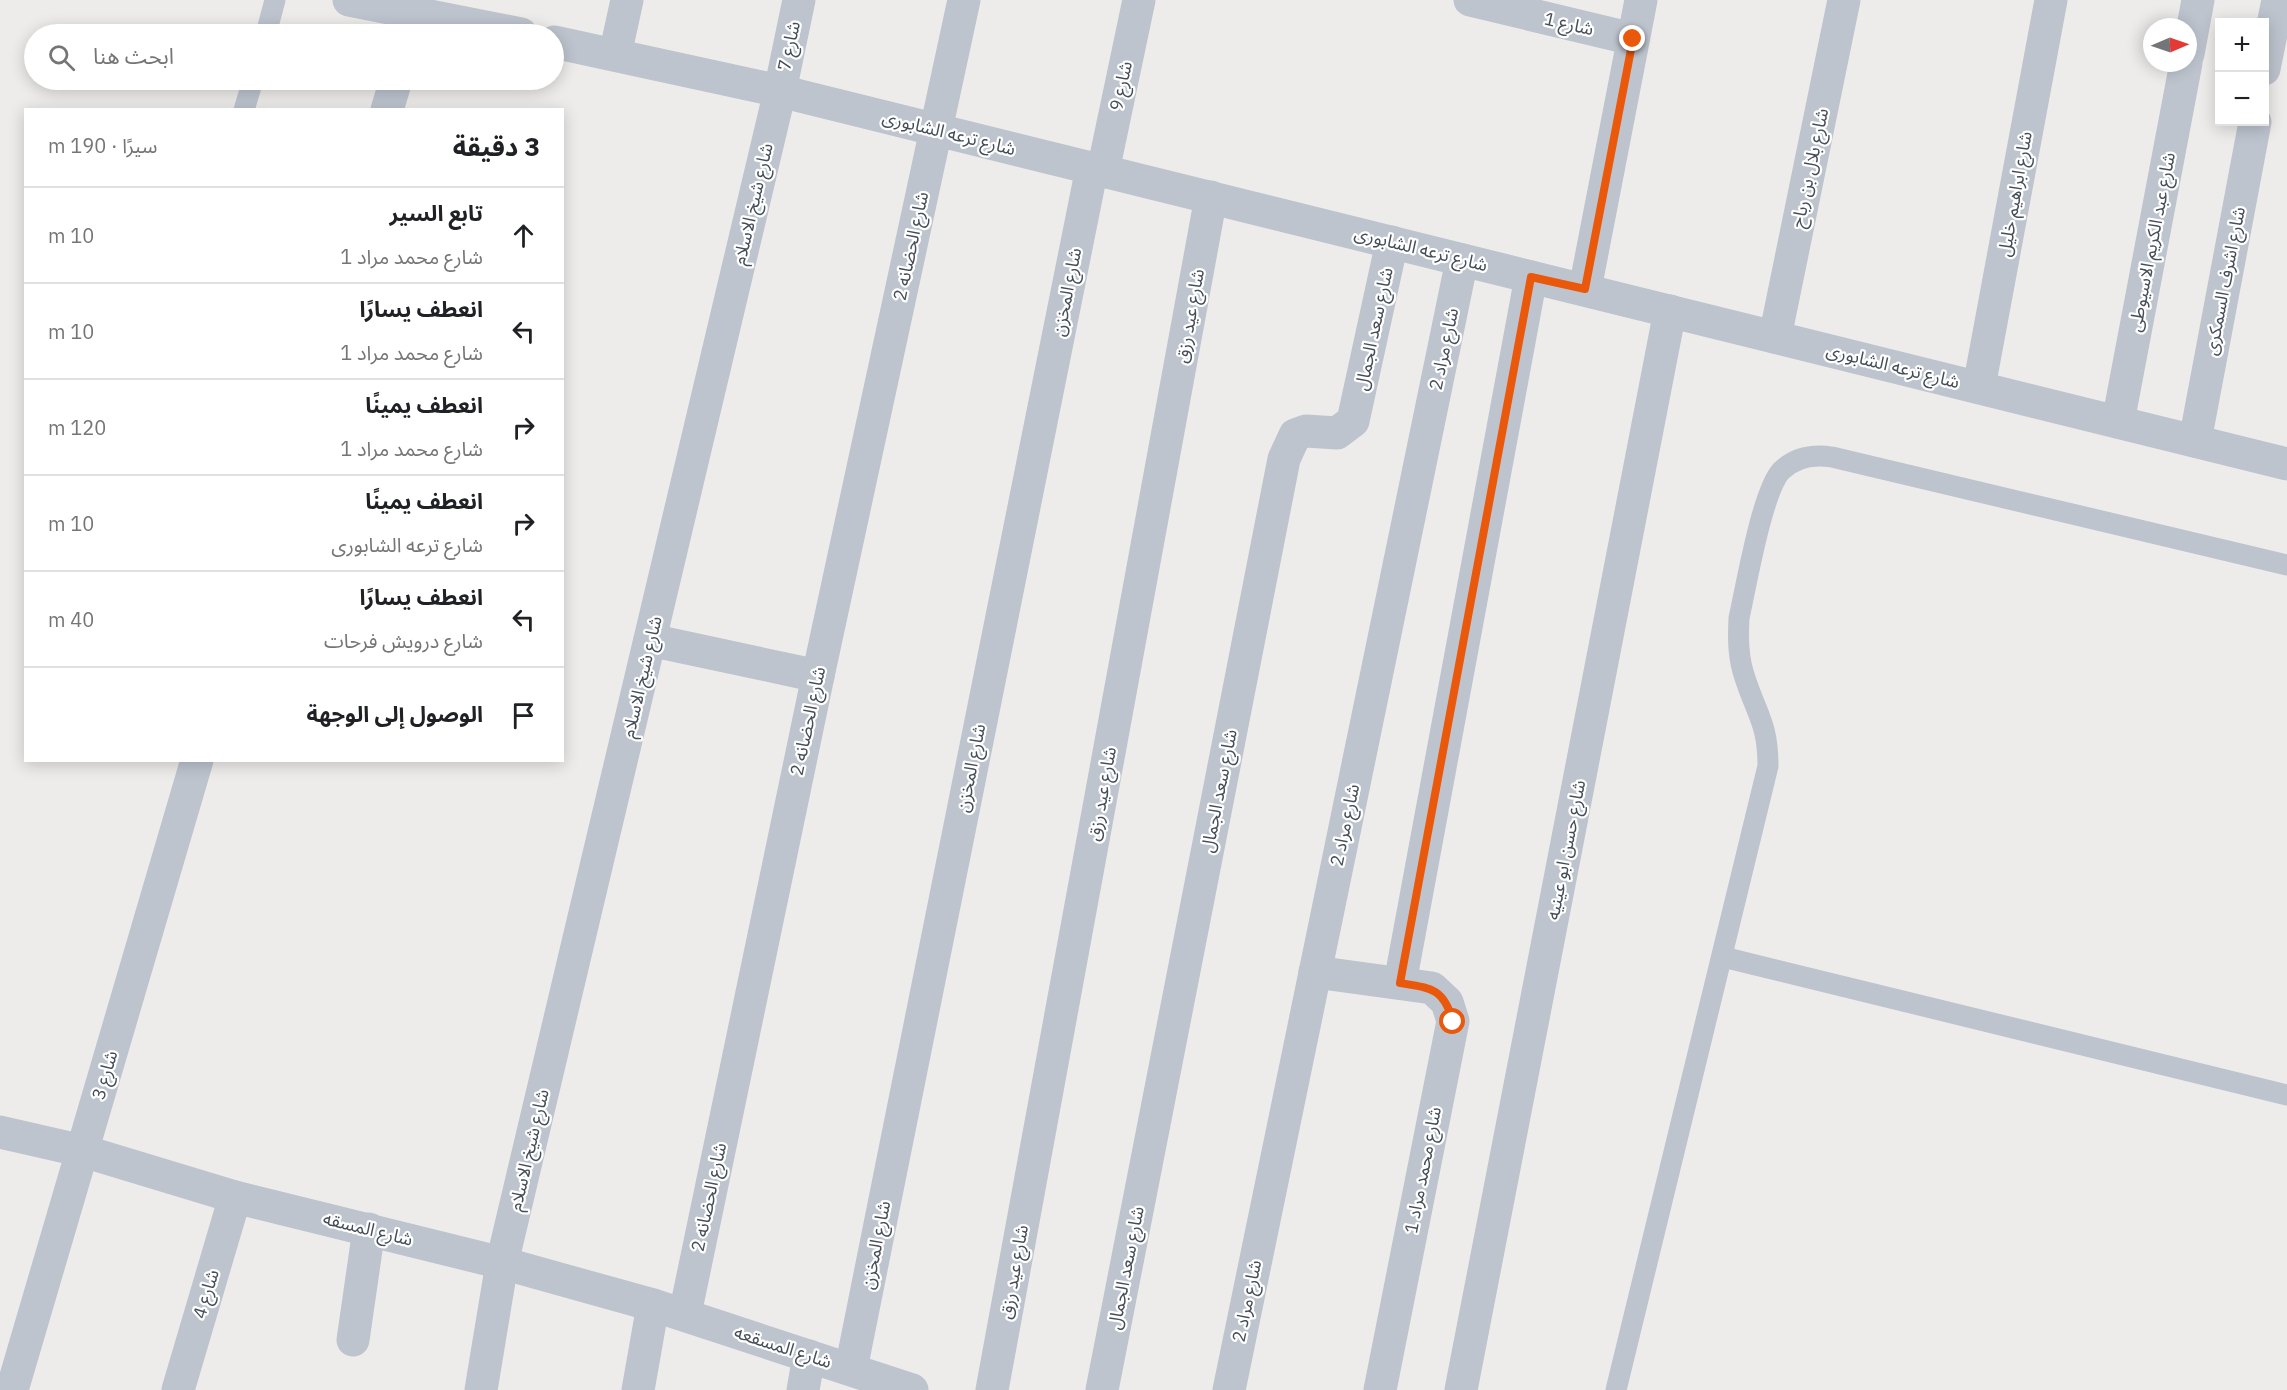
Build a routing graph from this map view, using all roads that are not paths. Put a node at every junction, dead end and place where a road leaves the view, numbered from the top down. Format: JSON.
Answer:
{"nodes":[{"id":1,"x":275,"y":0,"type":"edge"},
{"id":2,"x":349,"y":0,"type":"edge"},
{"id":3,"x":627,"y":0,"type":"edge"},
{"id":4,"x":799,"y":0,"type":"edge"},
{"id":5,"x":964,"y":0,"type":"edge"},
{"id":6,"x":1139,"y":0,"type":"edge"},
{"id":7,"x":1470,"y":0,"type":"edge"},
{"id":8,"x":1641,"y":0,"type":"edge"},
{"id":9,"x":1844,"y":0,"type":"edge"},
{"id":10,"x":2051,"y":0,"type":"edge"},
{"id":11,"x":2198,"y":0,"type":"edge"},
{"id":12,"x":2277,"y":0,"type":"edge"},
{"id":13,"x":428,"y":16,"type":"edge"},
{"id":14,"x":2195,"y":18,"type":"edge"},
{"id":15,"x":269,"y":24,"type":"edge"},
{"id":16,"x":469,"y":24,"type":"edge"},
{"id":17,"x":1633,"y":39,"type":"junction"},
{"id":18,"x":564,"y":44,"type":"edge"},
{"id":19,"x":2269,"y":46,"type":"edge"},
{"id":20,"x":615,"y":55,"type":"junction"},
{"id":21,"x":2184,"y":72,"type":"edge"},
{"id":22,"x":250,"y":90,"type":"edge"},
{"id":23,"x":393,"y":90,"type":"edge"},
{"id":24,"x":780,"y":91,"type":"junction"},
{"id":25,"x":245,"y":108,"type":"edge"},
{"id":26,"x":388,"y":108,"type":"edge"},
{"id":27,"x":2254,"y":126,"type":"edge"},
{"id":28,"x":936,"y":129,"type":"junction"},
{"id":29,"x":1097,"y":170,"type":"junction"},
{"id":30,"x":1211,"y":197,"type":"junction"},
{"id":31,"x":1392,"y":242,"type":"junction"},
{"id":32,"x":1462,"y":260,"type":"junction"},
{"id":33,"x":1531,"y":277,"type":"junction"},
{"id":34,"x":1585,"y":289,"type":"junction"},
{"id":35,"x":1670,"y":311,"type":"junction"},
{"id":36,"x":1775,"y":337,"type":"junction"},
{"id":37,"x":1979,"y":387,"type":"junction"},
{"id":38,"x":2118,"y":422,"type":"junction"},
{"id":39,"x":2195,"y":441,"type":"junction"},
{"id":40,"x":2287,"y":464,"type":"edge"},
{"id":41,"x":2287,"y":565,"type":"edge"},
{"id":42,"x":651,"y":640,"type":"junction"},
{"id":43,"x":818,"y":676,"type":"junction"},
{"id":44,"x":196,"y":762,"type":"edge"},
{"id":45,"x":1723,"y":957,"type":"junction"},
{"id":46,"x":1315,"y":972,"type":"junction"},
{"id":47,"x":1400,"y":983,"type":"junction"},
{"id":48,"x":2287,"y":1095,"type":"edge"},
{"id":49,"x":2,"y":1141,"type":"edge"},
{"id":50,"x":83,"y":1151,"type":"junction"},
{"id":51,"x":235,"y":1197,"type":"junction"},
{"id":52,"x":369,"y":1229,"type":"junction"},
{"id":53,"x":502,"y":1263,"type":"junction"},
{"id":54,"x":653,"y":1305,"type":"junction"},
{"id":55,"x":685,"y":1314,"type":"junction"},
{"id":56,"x":353,"y":1340,"type":"dead end"},
{"id":57,"x":809,"y":1356,"type":"junction"},
{"id":58,"x":851,"y":1369,"type":"junction"},
{"id":59,"x":12,"y":1390,"type":"edge"},
{"id":60,"x":178,"y":1390,"type":"edge"},
{"id":61,"x":481,"y":1390,"type":"edge"},
{"id":62,"x":638,"y":1390,"type":"edge"},
{"id":63,"x":803,"y":1390,"type":"edge"},
{"id":64,"x":912,"y":1390,"type":"edge"},
{"id":65,"x":992,"y":1390,"type":"edge"},
{"id":66,"x":1102,"y":1390,"type":"edge"},
{"id":67,"x":1229,"y":1390,"type":"edge"},
{"id":68,"x":1380,"y":1390,"type":"edge"},
{"id":69,"x":1461,"y":1390,"type":"edge"},
{"id":70,"x":1616,"y":1390,"type":"edge"}],
"edges":[{"from":1,"to":15,"type":"lane"},
{"from":2,"to":13,"type":"street"},
{"from":3,"to":20,"type":"street"},
{"from":4,"to":24,"type":"street","name":"شارع 7"},
{"from":5,"to":28,"type":"street","name":"شارع الحضانه 2"},
{"from":6,"to":29,"type":"street","name":"شارع 9"},
{"from":7,"to":17,"type":"street","name":"شارع 1"},
{"from":8,"to":17,"type":"street"},
{"from":9,"to":36,"type":"street","name":"شارع بلال بن رباح"},
{"from":10,"to":37,"type":"street","name":"شارع ابراهيم خليل"},
{"from":11,"to":14,"type":"street"},
{"from":12,"to":19,"type":"street"},
{"from":13,"to":16,"type":"street"},
{"from":17,"to":34,"type":"street"},
{"from":18,"to":20,"type":"street","name":"شارع ترعه الشابورى"},
{"from":20,"to":24,"type":"street","name":"شارع ترعه الشابورى"},
{"from":21,"to":38,"type":"street","name":"شارع عبد الكريم الاسيوطى"},
{"from":22,"to":25,"type":"lane"},
{"from":23,"to":26,"type":"street"},
{"from":24,"to":28,"type":"street","name":"شارع ترعه الشابورى"},
{"from":24,"to":42,"type":"street","name":"شارع شيخ الاسلام"},
{"from":27,"to":39,"type":"street","name":"شارع اشرف السمكرى"},
{"from":28,"to":29,"type":"street","name":"شارع ترعه الشابورى"},
{"from":28,"to":43,"type":"street","name":"شارع الحضانه 2"},
{"from":29,"to":30,"type":"street","name":"شارع ترعه الشابورى"},
{"from":29,"to":58,"type":"street","name":"شارع المخزن"},
{"from":30,"to":31,"type":"street","name":"شارع ترعه الشابورى"},
{"from":30,"to":65,"type":"street","name":"شارع عيد رزق"},
{"from":31,"to":32,"type":"street","name":"شارع ترعه الشابورى"},
{"from":31,"to":66,"type":"street","name":"شارع سعد الجمال"},
{"from":32,"to":33,"type":"street","name":"شارع ترعه الشابورى"},
{"from":32,"to":46,"type":"street","name":"شارع مراد 2"},
{"from":33,"to":34,"type":"street","name":"شارع ترعه الشابورى"},
{"from":33,"to":47,"type":"street"},
{"from":34,"to":35,"type":"street","name":"شارع ترعه الشابورى"},
{"from":35,"to":36,"type":"street","name":"شارع ترعه الشابورى"},
{"from":35,"to":69,"type":"street","name":"شارع حسن ابو عينيه"},
{"from":36,"to":37,"type":"street","name":"شارع ترعه الشابورى"},
{"from":37,"to":38,"type":"street","name":"شارع ترعه الشابورى"},
{"from":38,"to":39,"type":"street","name":"شارع ترعه الشابورى"},
{"from":39,"to":40,"type":"street","name":"شارع ترعه الشابورى"},
{"from":41,"to":45,"type":"lane"},
{"from":42,"to":43,"type":"street"},
{"from":42,"to":53,"type":"street","name":"شارع شيخ الاسلام"},
{"from":43,"to":55,"type":"street","name":"شارع الحضانه 2"},
{"from":44,"to":50,"type":"street","name":"شارع 3"},
{"from":45,"to":48,"type":"lane"},
{"from":45,"to":70,"type":"lane"},
{"from":46,"to":47,"type":"street","name":"شارع محمد مراد 1"},
{"from":46,"to":67,"type":"street","name":"شارع مراد 2"},
{"from":47,"to":68,"type":"street","name":"شارع محمد مراد 1"},
{"from":49,"to":50,"type":"street","name":"شارع المسقه"},
{"from":50,"to":51,"type":"street","name":"شارع المسقه"},
{"from":50,"to":59,"type":"street","name":"شارع 3"},
{"from":51,"to":52,"type":"street","name":"شارع المسقه"},
{"from":51,"to":60,"type":"street","name":"شارع 4"},
{"from":52,"to":53,"type":"street","name":"شارع المسقه"},
{"from":52,"to":56,"type":"street"},
{"from":53,"to":54,"type":"street","name":"شارع المسقه"},
{"from":53,"to":61,"type":"street","name":"شارع شيخ الاسلام"},
{"from":54,"to":55,"type":"street","name":"شارع المسقعه"},
{"from":54,"to":62,"type":"street"},
{"from":55,"to":57,"type":"street","name":"شارع المسقعه"},
{"from":57,"to":58,"type":"street","name":"شارع المسقعه"},
{"from":57,"to":63,"type":"street"},
{"from":58,"to":64,"type":"street","name":"شارع المسقعه"}]}
